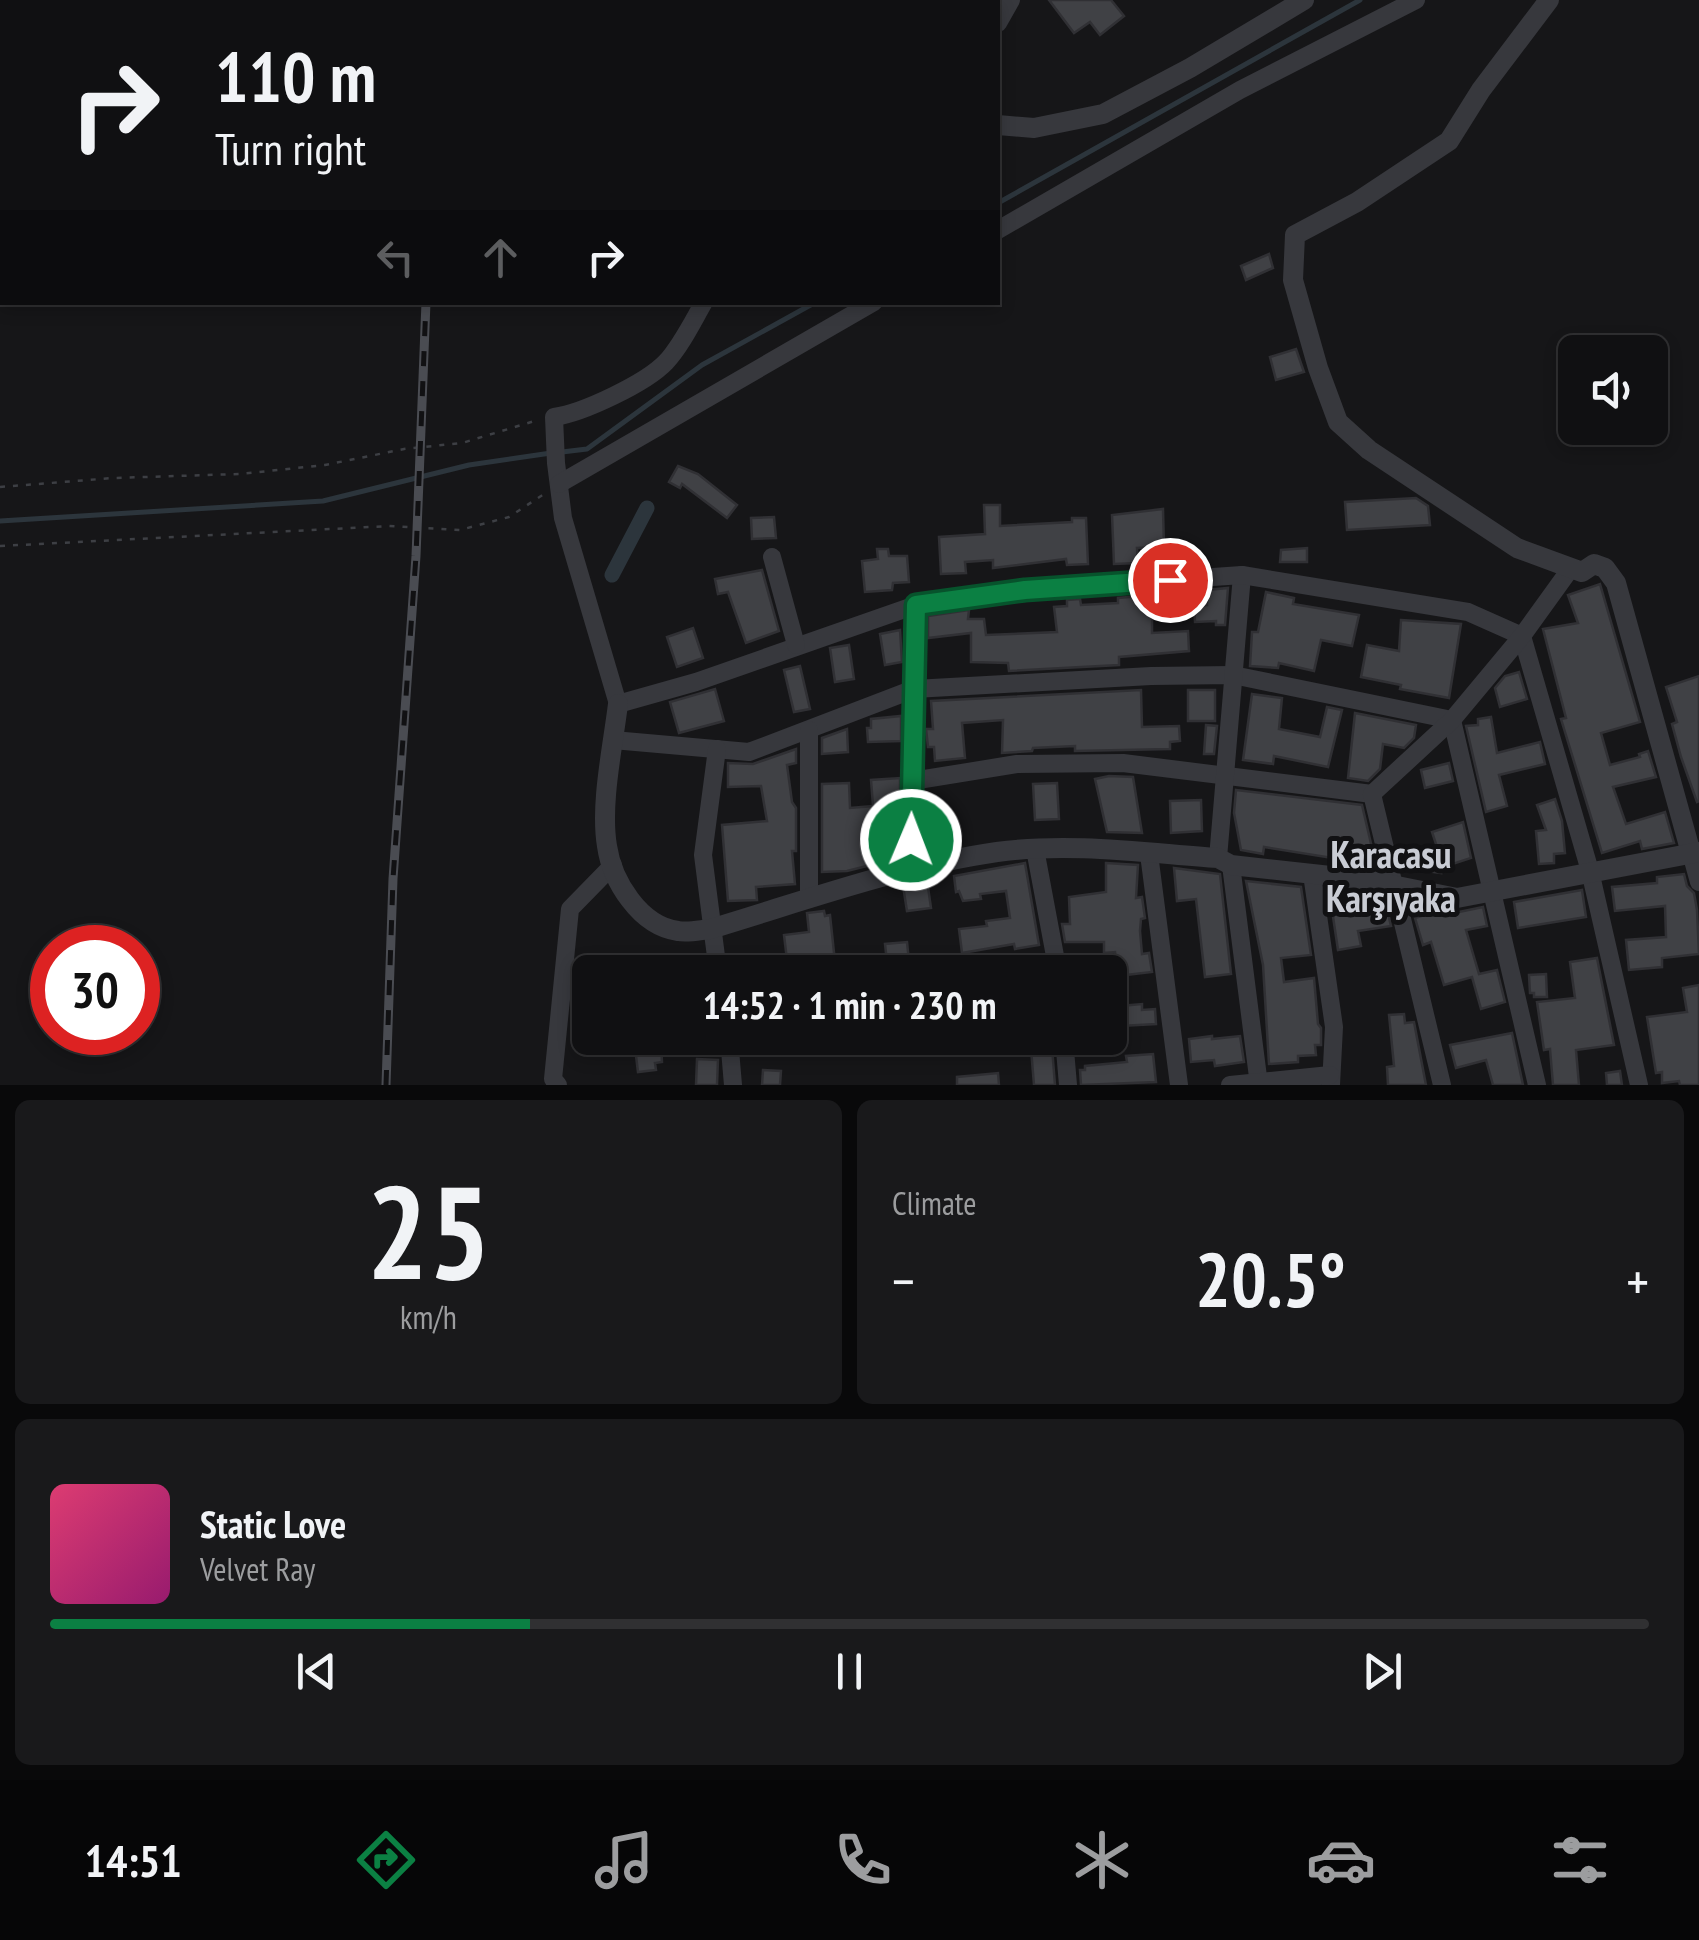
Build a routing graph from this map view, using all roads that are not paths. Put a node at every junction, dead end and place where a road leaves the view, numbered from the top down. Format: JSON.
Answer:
{"nodes":[{"id":1,"x":1304,"y":0,"type":"edge"},
{"id":2,"x":1416,"y":0,"type":"edge"},
{"id":3,"x":1550,"y":0,"type":"edge"},
{"id":4,"x":1000,"y":125,"type":"edge"},
{"id":5,"x":1000,"y":229,"type":"edge"},
{"id":6,"x":702,"y":305,"type":"edge"},
{"id":7,"x":869,"y":305,"type":"edge"},
{"id":8,"x":560,"y":484,"type":"junction"},
{"id":9,"x":772,"y":556,"type":"dead end"},
{"id":10,"x":1570,"y":568,"type":"junction"},
{"id":11,"x":1242,"y":575,"type":"junction"},
{"id":12,"x":916,"y":605,"type":"junction"},
{"id":13,"x":1522,"y":636,"type":"junction"},
{"id":14,"x":796,"y":645,"type":"junction"},
{"id":15,"x":1233,"y":675,"type":"junction"},
{"id":16,"x":914,"y":689,"type":"junction"},
{"id":17,"x":618,"y":704,"type":"junction"},
{"id":18,"x":1452,"y":720,"type":"junction"},
{"id":19,"x":810,"y":730,"type":"junction"},
{"id":20,"x":614,"y":740,"type":"junction"},
{"id":21,"x":716,"y":749,"type":"junction"},
{"id":22,"x":1223,"y":776,"type":"junction"},
{"id":23,"x":912,"y":781,"type":"junction"},
{"id":24,"x":1372,"y":794,"type":"junction"},
{"id":25,"x":1035,"y":850,"type":"junction"},
{"id":26,"x":1695,"y":853,"type":"edge"},
{"id":27,"x":1149,"y":854,"type":"junction"},
{"id":28,"x":1225,"y":861,"type":"junction"},
{"id":29,"x":612,"y":865,"type":"junction"},
{"id":30,"x":910,"y":870,"type":"junction"},
{"id":31,"x":1590,"y":871,"type":"junction"},
{"id":32,"x":1312,"y":874,"type":"junction"},
{"id":33,"x":1699,"y":882,"type":"edge"},
{"id":34,"x":1395,"y":887,"type":"junction"},
{"id":35,"x":1492,"y":894,"type":"junction"},
{"id":36,"x":809,"y":899,"type":"junction"},
{"id":37,"x":710,"y":929,"type":"junction"},
{"id":38,"x":715,"y":955,"type":"edge"},
{"id":39,"x":1055,"y":955,"type":"edge"},
{"id":40,"x":730,"y":1055,"type":"edge"},
{"id":41,"x":1065,"y":1055,"type":"edge"},
{"id":42,"x":1331,"y":1080,"type":"edge"},
{"id":43,"x":555,"y":1083,"type":"edge"},
{"id":44,"x":1259,"y":1083,"type":"edge"},
{"id":45,"x":733,"y":1085,"type":"edge"},
{"id":46,"x":1068,"y":1085,"type":"edge"},
{"id":47,"x":1179,"y":1085,"type":"edge"},
{"id":48,"x":1230,"y":1085,"type":"edge"},
{"id":49,"x":1442,"y":1085,"type":"edge"},
{"id":50,"x":1537,"y":1085,"type":"edge"},
{"id":51,"x":1639,"y":1085,"type":"edge"}],
"edges":[{"from":1,"to":4,"type":"street"},
{"from":2,"to":5,"type":"street"},
{"from":3,"to":10,"type":"street"},
{"from":6,"to":8,"type":"street"},
{"from":7,"to":8,"type":"street"},
{"from":8,"to":17,"type":"street"},
{"from":9,"to":14,"type":"street"},
{"from":10,"to":13,"type":"street"},
{"from":10,"to":26,"type":"street"},
{"from":11,"to":12,"type":"street"},
{"from":11,"to":13,"type":"street"},
{"from":11,"to":15,"type":"street"},
{"from":12,"to":14,"type":"street"},
{"from":12,"to":16,"type":"street"},
{"from":13,"to":18,"type":"street"},
{"from":13,"to":31,"type":"street"},
{"from":14,"to":17,"type":"street"},
{"from":15,"to":16,"type":"street"},
{"from":15,"to":18,"type":"street"},
{"from":15,"to":22,"type":"street"},
{"from":16,"to":19,"type":"street"},
{"from":16,"to":23,"type":"street"},
{"from":17,"to":20,"type":"street"},
{"from":18,"to":24,"type":"street"},
{"from":18,"to":35,"type":"street"},
{"from":19,"to":21,"type":"street"},
{"from":19,"to":36,"type":"street"},
{"from":20,"to":21,"type":"street"},
{"from":20,"to":29,"type":"street"},
{"from":21,"to":37,"type":"street"},
{"from":22,"to":23,"type":"street"},
{"from":22,"to":24,"type":"street"},
{"from":22,"to":28,"type":"street"},
{"from":23,"to":30,"type":"street"},
{"from":24,"to":34,"type":"street"},
{"from":25,"to":27,"type":"street"},
{"from":25,"to":30,"type":"street"},
{"from":25,"to":39,"type":"street"},
{"from":26,"to":31,"type":"street"},
{"from":26,"to":33,"type":"street"},
{"from":27,"to":28,"type":"street"},
{"from":27,"to":47,"type":"street"},
{"from":28,"to":32,"type":"street"},
{"from":28,"to":44,"type":"street"},
{"from":29,"to":37,"type":"street"},
{"from":29,"to":43,"type":"street"},
{"from":30,"to":36,"type":"street"},
{"from":31,"to":35,"type":"street"},
{"from":31,"to":51,"type":"street"},
{"from":32,"to":34,"type":"street"},
{"from":32,"to":42,"type":"street"},
{"from":34,"to":35,"type":"street"},
{"from":34,"to":49,"type":"street"},
{"from":35,"to":50,"type":"street"},
{"from":36,"to":37,"type":"street"},
{"from":37,"to":38,"type":"street"},
{"from":40,"to":45,"type":"street"},
{"from":41,"to":46,"type":"street"},
{"from":42,"to":44,"type":"street"},
{"from":44,"to":48,"type":"street"}]}
